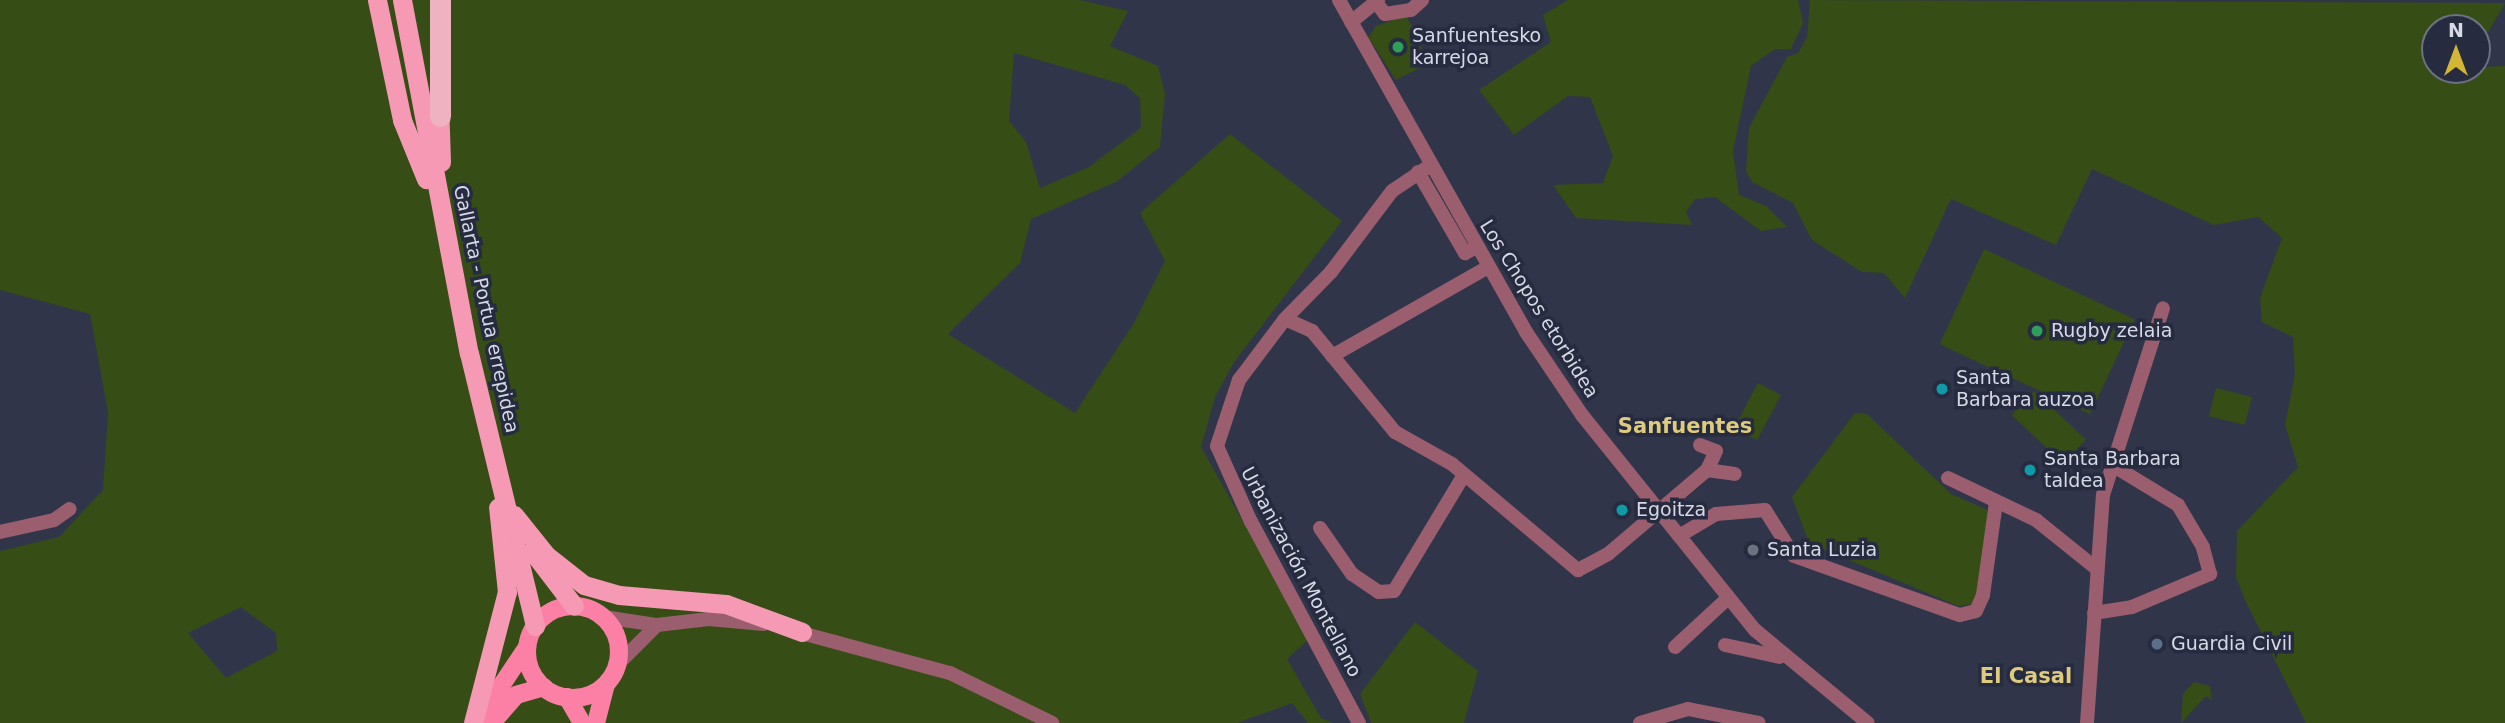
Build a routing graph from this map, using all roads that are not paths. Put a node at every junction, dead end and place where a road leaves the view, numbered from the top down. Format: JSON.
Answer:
{"nodes":[{"id":1,"x":377,"y":0,"type":"edge"},
{"id":2,"x":402,"y":0,"type":"edge"},
{"id":3,"x":429,"y":0,"type":"edge"},
{"id":4,"x":440,"y":0,"type":"edge"},
{"id":5,"x":1339,"y":0,"type":"edge"},
{"id":6,"x":1422,"y":0,"type":"edge"},
{"id":7,"x":1378,"y":2,"type":"edge"},
{"id":8,"x":1351,"y":22,"type":"junction"},
{"id":9,"x":440,"y":116,"type":"junction"},
{"id":10,"x":1424,"y":168,"type":"junction"},
{"id":11,"x":442,"y":215,"type":"junction"},
{"id":12,"x":1488,"y":267,"type":"junction"},
{"id":13,"x":2163,"y":308,"type":"dead end"},
{"id":14,"x":1285,"y":319,"type":"junction"},
{"id":15,"x":1332,"y":356,"type":"junction"},
{"id":16,"x":488,"y":433,"type":"junction"},
{"id":17,"x":1700,"y":445,"type":"dead end"},
{"id":18,"x":2112,"y":465,"type":"junction"},
{"id":19,"x":1707,"y":470,"type":"junction"},
{"id":20,"x":1735,"y":474,"type":"dead end"},
{"id":21,"x":1464,"y":475,"type":"junction"},
{"id":22,"x":1948,"y":478,"type":"dead end"},
{"id":23,"x":1996,"y":503,"type":"junction"},
{"id":24,"x":70,"y":509,"type":"dead end"},
{"id":25,"x":1660,"y":512,"type":"junction"},
{"id":26,"x":517,"y":519,"type":"junction"},
{"id":27,"x":1320,"y":528,"type":"dead end"},
{"id":28,"x":0,"y":532,"type":"edge"},
{"id":29,"x":1679,"y":536,"type":"junction"},
{"id":30,"x":2097,"y":569,"type":"junction"},
{"id":31,"x":1728,"y":598,"type":"junction"},
{"id":32,"x":574,"y":606,"type":"junction"},
{"id":33,"x":2094,"y":613,"type":"junction"},
{"id":34,"x":604,"y":617,"type":"junction"},
{"id":35,"x":657,"y":625,"type":"junction"},
{"id":36,"x":535,"y":626,"type":"junction"},
{"id":37,"x":802,"y":632,"type":"junction"},
{"id":38,"x":1725,"y":645,"type":"dead end"},
{"id":39,"x":527,"y":646,"type":"junction"},
{"id":40,"x":1675,"y":648,"type":"dead end"},
{"id":41,"x":1780,"y":657,"type":"junction"},
{"id":42,"x":618,"y":664,"type":"junction"},
{"id":43,"x":606,"y":684,"type":"junction"},
{"id":44,"x":544,"y":687,"type":"junction"},
{"id":45,"x":568,"y":697,"type":"junction"},
{"id":46,"x":475,"y":723,"type":"edge"},
{"id":47,"x":492,"y":723,"type":"edge"},
{"id":48,"x":582,"y":723,"type":"edge"},
{"id":49,"x":596,"y":723,"type":"edge"},
{"id":50,"x":1052,"y":723,"type":"edge"},
{"id":51,"x":1359,"y":723,"type":"edge"},
{"id":52,"x":1640,"y":723,"type":"edge"},
{"id":53,"x":1759,"y":723,"type":"edge"},
{"id":54,"x":1868,"y":723,"type":"edge"},
{"id":55,"x":2087,"y":723,"type":"edge"}],
"edges":[{"from":1,"to":11,"type":"highway"},
{"from":2,"to":11,"type":"highway","name":"Gallarta - Portua errepidea"},
{"from":3,"to":9,"type":"highway"},
{"from":4,"to":9,"type":"highway"},
{"from":5,"to":8,"type":"street","name":"Los Chopos etorbidea"},
{"from":6,"to":7,"type":"street"},
{"from":7,"to":8,"type":"street"},
{"from":8,"to":10,"type":"street","name":"Los Chopos etorbidea"},
{"from":9,"to":11,"type":"highway"},
{"from":10,"to":12,"type":"street","name":"Los Chopos etorbidea"},
{"from":10,"to":14,"type":"street","name":"Urbanización Montellano"},
{"from":11,"to":16,"type":"highway","name":"Gallarta - Portua errepidea"},
{"from":12,"to":15,"type":"street"},
{"from":12,"to":25,"type":"street","name":"Los Chopos etorbidea"},
{"from":13,"to":18,"type":"street"},
{"from":14,"to":15,"type":"street"},
{"from":14,"to":51,"type":"street","name":"Urbanización Montellano"},
{"from":15,"to":21,"type":"street"},
{"from":16,"to":26,"type":"highway","name":"Gallarta - Portua errepidea"},
{"from":16,"to":46,"type":"highway"},
{"from":17,"to":19,"type":"street"},
{"from":18,"to":30,"type":"street"},
{"from":18,"to":33,"type":"street"},
{"from":19,"to":20,"type":"street"},
{"from":19,"to":25,"type":"street"},
{"from":21,"to":25,"type":"street"},
{"from":21,"to":27,"type":"street"},
{"from":22,"to":23,"type":"street"},
{"from":23,"to":29,"type":"street"},
{"from":23,"to":30,"type":"street"},
{"from":24,"to":28,"type":"street"},
{"from":25,"to":29,"type":"street","name":"Los Chopos etorbidea"},
{"from":26,"to":32,"type":"highway","name":"Gallarta - Portua errepidea"},
{"from":26,"to":36,"type":"highway","name":"Gallarta - Portua errepidea"},
{"from":26,"to":37,"type":"highway"},
{"from":29,"to":31,"type":"street","name":"Los Chopos etorbidea"},
{"from":30,"to":33,"type":"street"},
{"from":31,"to":40,"type":"street"},
{"from":31,"to":41,"type":"street","name":"Los Chopos etorbidea"},
{"from":32,"to":34,"type":"main road"},
{"from":32,"to":36,"type":"main road"},
{"from":33,"to":55,"type":"street"},
{"from":34,"to":35,"type":"street"},
{"from":34,"to":42,"type":"main road"},
{"from":35,"to":37,"type":"street"},
{"from":35,"to":42,"type":"street"},
{"from":36,"to":39,"type":"main road"},
{"from":37,"to":50,"type":"street"},
{"from":38,"to":41,"type":"street"},
{"from":39,"to":44,"type":"main road"},
{"from":39,"to":46,"type":"main road"},
{"from":41,"to":54,"type":"street","name":"Los Chopos etorbidea"},
{"from":42,"to":43,"type":"main road"},
{"from":43,"to":45,"type":"main road"},
{"from":43,"to":49,"type":"main road"},
{"from":44,"to":45,"type":"main road"},
{"from":44,"to":47,"type":"main road"},
{"from":45,"to":48,"type":"main road"},
{"from":52,"to":53,"type":"street"}]}
